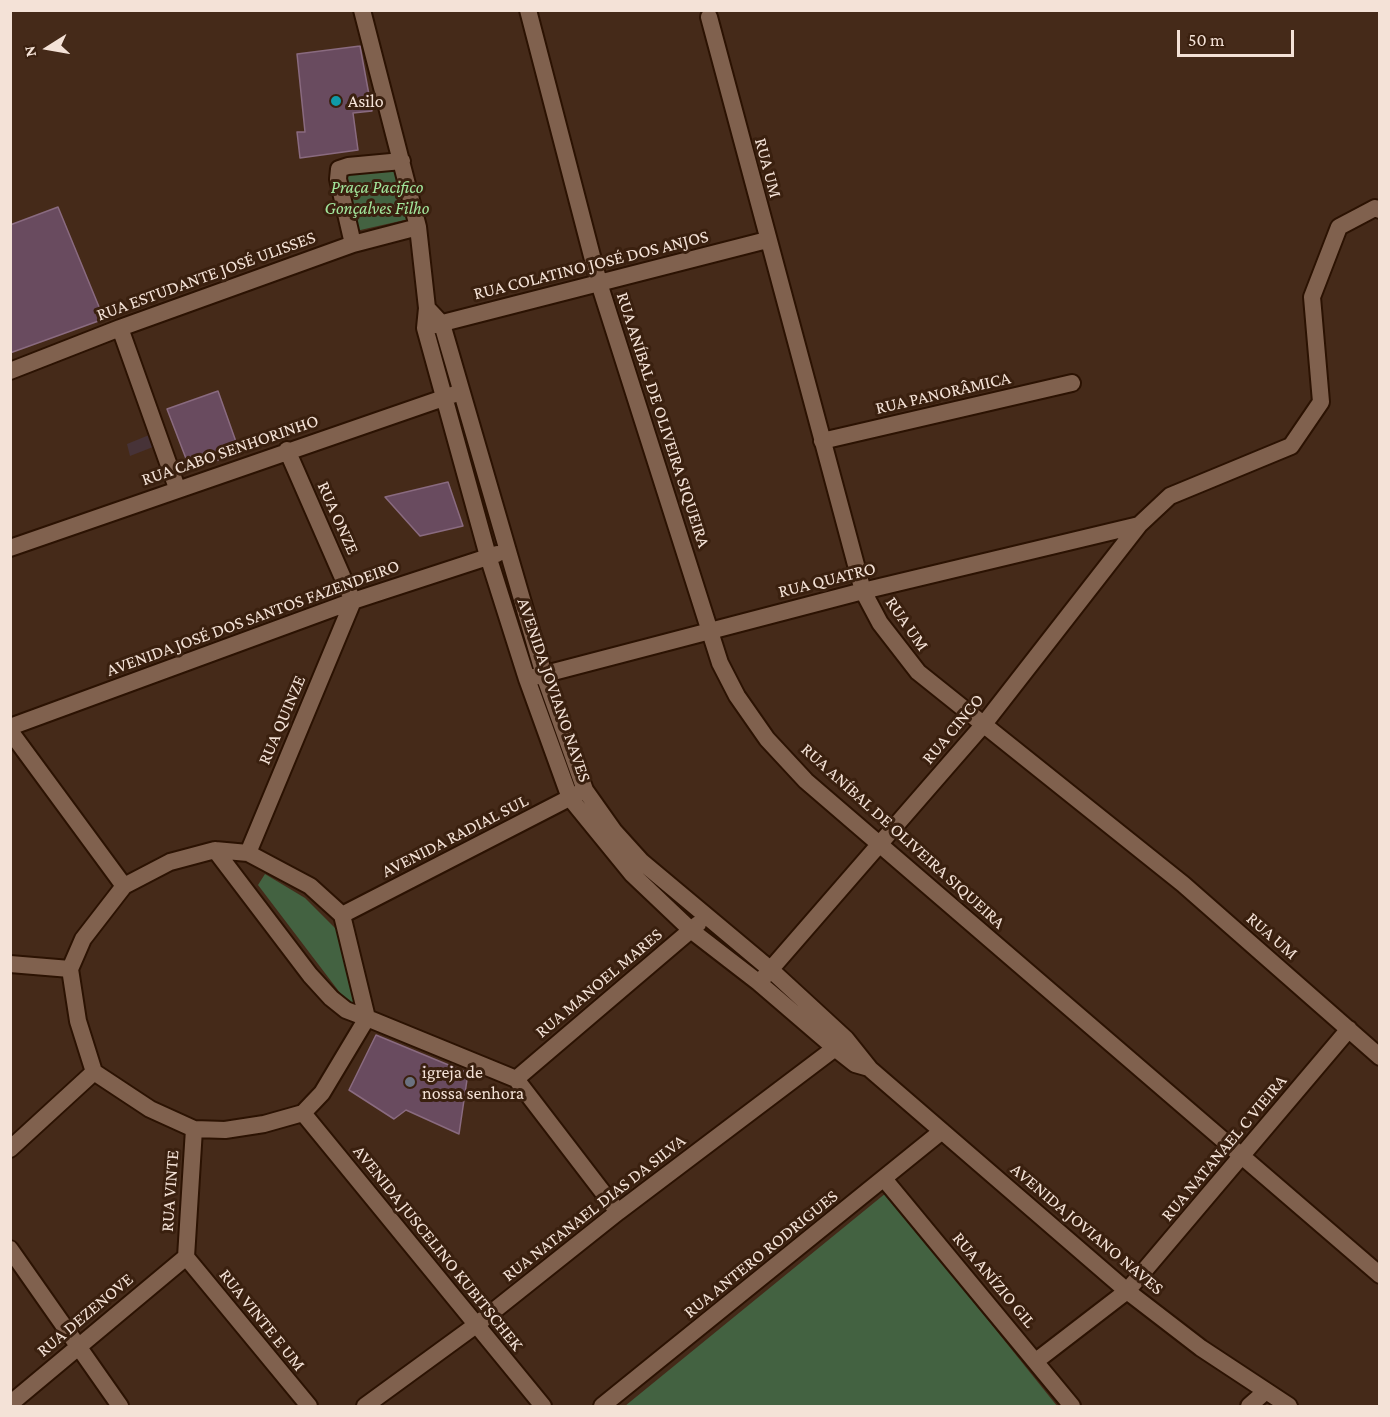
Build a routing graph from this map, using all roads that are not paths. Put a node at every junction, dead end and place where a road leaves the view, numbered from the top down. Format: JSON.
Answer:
{"nodes":[{"id":1,"x":362,"y":10,"type":"edge"},
{"id":2,"x":528,"y":10,"type":"edge"},
{"id":3,"x":709,"y":17,"type":"dead end"},
{"id":4,"x":402,"y":161,"type":"junction"},
{"id":5,"x":1380,"y":210,"type":"edge"},
{"id":6,"x":418,"y":227,"type":"junction"},
{"id":7,"x":767,"y":240,"type":"junction"},
{"id":8,"x":353,"y":244,"type":"junction"},
{"id":9,"x":599,"y":283,"type":"junction"},
{"id":10,"x":427,"y":308,"type":"junction"},
{"id":11,"x":442,"y":324,"type":"junction"},
{"id":12,"x":120,"y":328,"type":"junction"},
{"id":13,"x":425,"y":328,"type":"junction"},
{"id":14,"x":10,"y":371,"type":"edge"},
{"id":15,"x":1072,"y":383,"type":"dead end"},
{"id":16,"x":463,"y":392,"type":"junction"},
{"id":17,"x":444,"y":397,"type":"junction"},
{"id":18,"x":822,"y":441,"type":"junction"},
{"id":19,"x":287,"y":450,"type":"junction"},
{"id":20,"x":177,"y":489,"type":"junction"},
{"id":21,"x":1139,"y":525,"type":"junction"},
{"id":22,"x":10,"y":548,"type":"edge"},
{"id":23,"x":510,"y":551,"type":"junction"},
{"id":24,"x":488,"y":556,"type":"junction"},
{"id":25,"x":863,"y":591,"type":"junction"},
{"id":26,"x":353,"y":601,"type":"junction"},
{"id":27,"x":710,"y":631,"type":"junction"},
{"id":28,"x":544,"y":675,"type":"junction"},
{"id":29,"x":527,"y":679,"type":"junction"},
{"id":30,"x":984,"y":724,"type":"junction"},
{"id":31,"x":10,"y":729,"type":"edge"},
{"id":32,"x":578,"y":794,"type":"junction"},
{"id":33,"x":878,"y":844,"type":"junction"},
{"id":34,"x":215,"y":850,"type":"junction"},
{"id":35,"x":248,"y":853,"type":"junction"},
{"id":36,"x":124,"y":886,"type":"junction"},
{"id":37,"x":342,"y":915,"type":"junction"},
{"id":38,"x":706,"y":915,"type":"junction"},
{"id":39,"x":692,"y":931,"type":"junction"},
{"id":40,"x":10,"y":964,"type":"edge"},
{"id":41,"x":70,"y":969,"type":"junction"},
{"id":42,"x":771,"y":970,"type":"junction"},
{"id":43,"x":758,"y":982,"type":"junction"},
{"id":44,"x":367,"y":1018,"type":"junction"},
{"id":45,"x":1350,"y":1029,"type":"junction"},
{"id":46,"x":841,"y":1044,"type":"junction"},
{"id":47,"x":1380,"y":1056,"type":"edge"},
{"id":48,"x":94,"y":1072,"type":"junction"},
{"id":49,"x":516,"y":1079,"type":"junction"},
{"id":50,"x":303,"y":1113,"type":"junction"},
{"id":51,"x":194,"y":1129,"type":"junction"},
{"id":52,"x":942,"y":1131,"type":"junction"},
{"id":53,"x":10,"y":1149,"type":"edge"},
{"id":54,"x":1242,"y":1157,"type":"junction"},
{"id":55,"x":885,"y":1180,"type":"junction"},
{"id":56,"x":618,"y":1212,"type":"junction"},
{"id":57,"x":10,"y":1249,"type":"edge"},
{"id":58,"x":186,"y":1257,"type":"junction"},
{"id":59,"x":1380,"y":1275,"type":"edge"},
{"id":60,"x":1127,"y":1291,"type":"junction"},
{"id":61,"x":476,"y":1325,"type":"junction"},
{"id":62,"x":77,"y":1347,"type":"junction"},
{"id":63,"x":1036,"y":1361,"type":"junction"},
{"id":64,"x":1266,"y":1391,"type":"junction"},
{"id":65,"x":10,"y":1404,"type":"edge"},
{"id":66,"x":120,"y":1407,"type":"edge"},
{"id":67,"x":309,"y":1407,"type":"edge"},
{"id":68,"x":365,"y":1407,"type":"edge"},
{"id":69,"x":543,"y":1407,"type":"edge"},
{"id":70,"x":602,"y":1407,"type":"edge"},
{"id":71,"x":1071,"y":1407,"type":"edge"},
{"id":72,"x":1249,"y":1407,"type":"edge"},
{"id":73,"x":1289,"y":1407,"type":"edge"}],
"edges":[{"from":1,"to":4,"type":"street","name":"AVENIDA JOVIANO NAVES"},
{"from":2,"to":9,"type":"street","name":"RUA ANÍBAL DE OLIVEIRA SIQUEIRA"},
{"from":3,"to":7,"type":"street","name":"RUA UM"},
{"from":4,"to":6,"type":"street","name":"AVENIDA JOVIANO NAVES"},
{"from":4,"to":8,"type":"street"},
{"from":5,"to":21,"type":"street","name":"RUA CINCO"},
{"from":6,"to":8,"type":"street","name":"RUA ESTUDANTE JOSÉ ULISSES"},
{"from":6,"to":10,"type":"street","name":"AVENIDA JOVIANO NAVES"},
{"from":7,"to":9,"type":"street","name":"RUA COLATINO JOSÉ DOS ANJOS"},
{"from":7,"to":18,"type":"street","name":"RUA UM"},
{"from":8,"to":12,"type":"street","name":"RUA ESTUDANTE JOSÉ ULISSES"},
{"from":9,"to":11,"type":"street","name":"RUA COLATINO JOSÉ DOS ANJOS"},
{"from":9,"to":27,"type":"street","name":"RUA ANÍBAL DE OLIVEIRA SIQUEIRA"},
{"from":10,"to":11,"type":"street","name":"AVENIDA JOVIANO NAVES"},
{"from":10,"to":13,"type":"street","name":"AVENIDA JOVIANO NAVES"},
{"from":11,"to":13,"type":"street","name":"RUA COLATINO JOSÉ DOS ANJOS"},
{"from":11,"to":16,"type":"street","name":"AVENIDA JOVIANO NAVES"},
{"from":12,"to":14,"type":"street","name":"RUA ESTUDANTE JOSÉ ULISSES"},
{"from":12,"to":20,"type":"street"},
{"from":13,"to":17,"type":"street","name":"AVENIDA JOVIANO NAVES"},
{"from":15,"to":18,"type":"street","name":"RUA PANORÂMICA"},
{"from":16,"to":17,"type":"street","name":"RUA CABO SENHORINHO"},
{"from":16,"to":23,"type":"street","name":"AVENIDA JOVIANO NAVES"},
{"from":17,"to":19,"type":"street","name":"RUA CABO SENHORINHO"},
{"from":17,"to":24,"type":"street","name":"AVENIDA JOVIANO NAVES"},
{"from":18,"to":25,"type":"street","name":"RUA UM"},
{"from":19,"to":20,"type":"street","name":"RUA CABO SENHORINHO"},
{"from":19,"to":26,"type":"street","name":"RUA ONZE"},
{"from":20,"to":22,"type":"street","name":"RUA CABO SENHORINHO"},
{"from":21,"to":25,"type":"street","name":"RUA QUATRO"},
{"from":21,"to":30,"type":"street","name":"RUA CINCO"},
{"from":23,"to":24,"type":"street","name":"AVENIDA JOSÉ DOS SANTOS FAZENDEIRO"},
{"from":23,"to":28,"type":"street","name":"AVENIDA JOVIANO NAVES"},
{"from":24,"to":26,"type":"street","name":"AVENIDA JOSÉ DOS SANTOS FAZENDEIRO"},
{"from":24,"to":29,"type":"street","name":"AVENIDA JOVIANO NAVES"},
{"from":25,"to":27,"type":"street","name":"RUA QUATRO"},
{"from":25,"to":30,"type":"street","name":"RUA UM"},
{"from":26,"to":31,"type":"street","name":"AVENIDA JOSÉ DOS SANTOS FAZENDEIRO"},
{"from":26,"to":35,"type":"street","name":"RUA QUINZE"},
{"from":27,"to":28,"type":"street","name":"RUA QUATRO"},
{"from":27,"to":33,"type":"street","name":"RUA ANÍBAL DE OLIVEIRA SIQUEIRA"},
{"from":28,"to":29,"type":"street","name":"RUA QUATRO"},
{"from":28,"to":32,"type":"street","name":"AVENIDA JOVIANO NAVES"},
{"from":29,"to":32,"type":"street","name":"AVENIDA JOVIANO NAVES"},
{"from":30,"to":33,"type":"street","name":"RUA CINCO"},
{"from":30,"to":45,"type":"street","name":"RUA UM"},
{"from":31,"to":36,"type":"street"},
{"from":32,"to":37,"type":"street","name":"AVENIDA RADIAL SUL"},
{"from":32,"to":38,"type":"street","name":"AVENIDA JOVIANO NAVES"},
{"from":32,"to":39,"type":"street","name":"AVENIDA JOVIANO NAVES"},
{"from":33,"to":42,"type":"street","name":"RUA CINCO"},
{"from":33,"to":54,"type":"street","name":"RUA ANÍBAL DE OLIVEIRA SIQUEIRA"},
{"from":34,"to":35,"type":"street"},
{"from":34,"to":36,"type":"street"},
{"from":34,"to":44,"type":"street"},
{"from":35,"to":37,"type":"street"},
{"from":36,"to":41,"type":"street"},
{"from":37,"to":44,"type":"street"},
{"from":38,"to":39,"type":"street","name":"RUA MANOEL MARES"},
{"from":38,"to":42,"type":"street","name":"AVENIDA JOVIANO NAVES"},
{"from":39,"to":43,"type":"street","name":"AVENIDA JOVIANO NAVES"},
{"from":39,"to":49,"type":"street","name":"RUA MANOEL MARES"},
{"from":40,"to":41,"type":"street"},
{"from":41,"to":48,"type":"street"},
{"from":42,"to":43,"type":"street","name":"RUA CINCO"},
{"from":42,"to":46,"type":"street","name":"AVENIDA JOVIANO NAVES"},
{"from":43,"to":46,"type":"street","name":"AVENIDA JOVIANO NAVES"},
{"from":44,"to":49,"type":"street"},
{"from":44,"to":50,"type":"street"},
{"from":45,"to":47,"type":"street","name":"RUA UM"},
{"from":45,"to":54,"type":"street","name":"RUA NATANAEL C VIEIRA"},
{"from":46,"to":52,"type":"street","name":"AVENIDA JOVIANO NAVES"},
{"from":46,"to":56,"type":"street","name":"RUA NATANAEL DIAS DA SILVA"},
{"from":48,"to":51,"type":"street"},
{"from":48,"to":53,"type":"street"},
{"from":49,"to":56,"type":"street"},
{"from":50,"to":51,"type":"street"},
{"from":50,"to":61,"type":"street","name":"AVENIDA JUSCELINO KUBITSCHEK"},
{"from":51,"to":58,"type":"street","name":"RUA VINTE"},
{"from":52,"to":55,"type":"street","name":"RUA ANTERO RODRIGUES"},
{"from":52,"to":60,"type":"street","name":"AVENIDA JOVIANO NAVES"},
{"from":54,"to":59,"type":"street","name":"RUA ANÍBAL DE OLIVEIRA SIQUEIRA"},
{"from":54,"to":60,"type":"street","name":"RUA NATANAEL C VIEIRA"},
{"from":55,"to":63,"type":"street","name":"RUA ANÍZIO GIL"},
{"from":55,"to":70,"type":"street","name":"RUA ANTERO RODRIGUES"},
{"from":56,"to":61,"type":"street","name":"RUA NATANAEL DIAS DA SILVA"},
{"from":57,"to":62,"type":"street"},
{"from":58,"to":62,"type":"street","name":"RUA DEZENOVE"},
{"from":58,"to":67,"type":"street","name":"RUA VINTE E UM"},
{"from":60,"to":63,"type":"street","name":"RUA NATANAEL C VIEIRA"},
{"from":60,"to":64,"type":"street","name":"AVENIDA JOVIANO NAVES"},
{"from":61,"to":68,"type":"street","name":"RUA NATANAEL DIAS DA SILVA"},
{"from":61,"to":69,"type":"street","name":"AVENIDA JUSCELINO KUBITSCHEK"},
{"from":62,"to":65,"type":"street","name":"RUA DEZENOVE"},
{"from":62,"to":66,"type":"street"},
{"from":63,"to":71,"type":"street","name":"RUA ANÍZIO GIL"},
{"from":64,"to":72,"type":"street"},
{"from":64,"to":73,"type":"street","name":"AVENIDA JOVIANO NAVES"}]}
